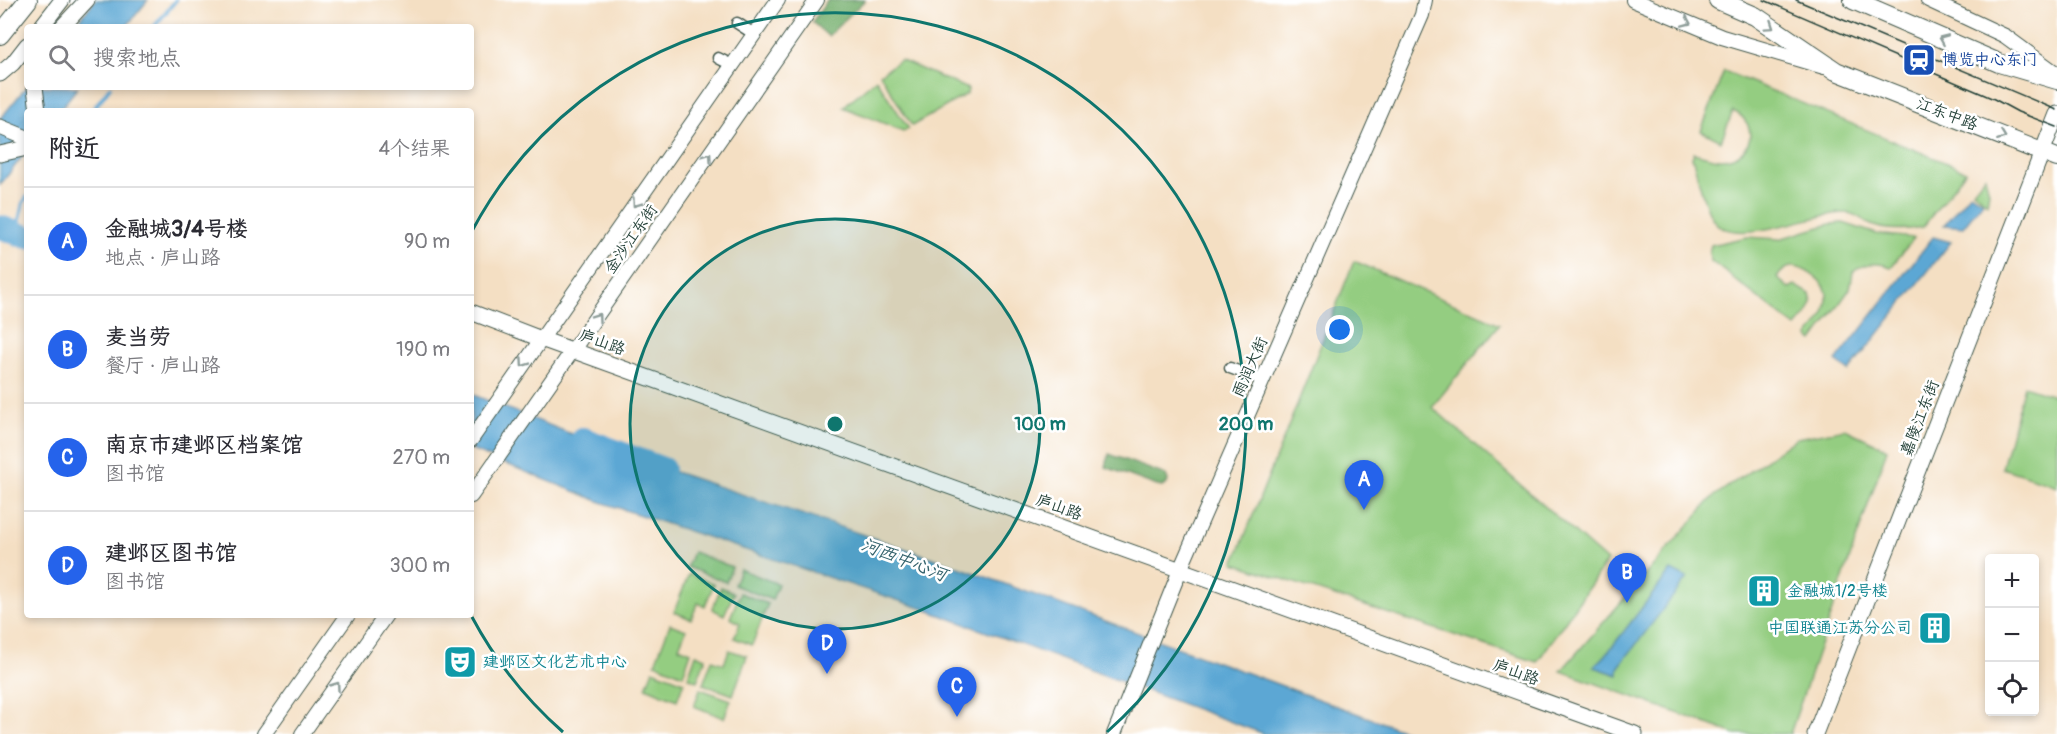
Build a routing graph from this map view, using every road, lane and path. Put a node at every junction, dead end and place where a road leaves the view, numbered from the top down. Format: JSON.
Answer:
{"nodes":[{"id":1,"x":28,"y":0,"type":"edge"},
{"id":2,"x":62,"y":0,"type":"edge"},
{"id":3,"x":87,"y":0,"type":"edge"},
{"id":4,"x":778,"y":0,"type":"edge"},
{"id":5,"x":817,"y":0,"type":"edge"},
{"id":6,"x":1425,"y":0,"type":"edge"},
{"id":7,"x":1433,"y":0,"type":"edge"},
{"id":8,"x":1634,"y":0,"type":"edge"},
{"id":9,"x":1718,"y":0,"type":"edge"},
{"id":10,"x":1853,"y":0,"type":"edge"},
{"id":11,"x":1928,"y":0,"type":"edge"},
{"id":12,"x":1422,"y":15,"type":"junction"},
{"id":13,"x":737,"y":23,"type":"dead end"},
{"id":14,"x":43,"y":24,"type":"edge"},
{"id":15,"x":66,"y":24,"type":"edge"},
{"id":16,"x":754,"y":34,"type":"junction"},
{"id":17,"x":0,"y":35,"type":"edge"},
{"id":18,"x":718,"y":58,"type":"dead end"},
{"id":19,"x":20,"y":59,"type":"edge"},
{"id":20,"x":732,"y":65,"type":"junction"},
{"id":21,"x":1836,"y":70,"type":"junction"},
{"id":22,"x":0,"y":74,"type":"edge"},
{"id":23,"x":2057,"y":74,"type":"edge"},
{"id":24,"x":2057,"y":80,"type":"edge"},
{"id":25,"x":34,"y":90,"type":"edge"},
{"id":26,"x":38,"y":108,"type":"edge"},
{"id":27,"x":2057,"y":114,"type":"edge"},
{"id":28,"x":0,"y":127,"type":"edge"},
{"id":29,"x":24,"y":137,"type":"edge"},
{"id":30,"x":24,"y":149,"type":"edge"},
{"id":31,"x":0,"y":154,"type":"edge"},
{"id":32,"x":2050,"y":155,"type":"edge"},
{"id":33,"x":474,"y":313,"type":"edge"},
{"id":34,"x":541,"y":339,"type":"junction"},
{"id":35,"x":574,"y":351,"type":"junction"},
{"id":36,"x":1230,"y":368,"type":"dead end"},
{"id":37,"x":1263,"y":380,"type":"junction"},
{"id":38,"x":474,"y":436,"type":"edge"},
{"id":39,"x":474,"y":492,"type":"edge"},
{"id":40,"x":1180,"y":570,"type":"junction"},
{"id":41,"x":346,"y":618,"type":"edge"},
{"id":42,"x":384,"y":618,"type":"edge"},
{"id":43,"x":264,"y":734,"type":"edge"},
{"id":44,"x":302,"y":734,"type":"edge"},
{"id":45,"x":1114,"y":734,"type":"edge"},
{"id":46,"x":1635,"y":734,"type":"edge"},
{"id":47,"x":1815,"y":734,"type":"edge"}],
"edges":[{"from":1,"to":17,"type":"main road"},
{"from":2,"to":14,"type":"main road"},
{"from":3,"to":15,"type":"main road"},
{"from":4,"to":16,"type":"street","name":"金沙江东街"},
{"from":35,"to":5,"type":"street","name":"金沙江东街","one_way":true},
{"from":6,"to":12,"type":"street"},
{"from":7,"to":12,"type":"street"},
{"from":8,"to":21,"type":"street","name":"江东中路","one_way":true},
{"from":9,"to":21,"type":"main road","name":"江东中路","one_way":true},
{"from":24,"to":10,"type":"main road","one_way":true},
{"from":11,"to":23,"type":"street"},
{"from":12,"to":37,"type":"street","name":"雨润大街"},
{"from":13,"to":16,"type":"street"},
{"from":16,"to":20,"type":"street","name":"金沙江东街"},
{"from":18,"to":20,"type":"street"},
{"from":19,"to":22,"type":"main road"},
{"from":20,"to":34,"type":"street","name":"金沙江东街","one_way":true},
{"from":21,"to":32,"type":"main road","name":"江东中路","one_way":true},
{"from":25,"to":26,"type":"main road"},
{"from":27,"to":32,"type":"main road","name":"嘉陵江东街"},
{"from":28,"to":29,"type":"main road"},
{"from":30,"to":31,"type":"main road"},
{"from":32,"to":47,"type":"main road","name":"嘉陵江东街"},
{"from":33,"to":34,"type":"main road","name":"庐山路"},
{"from":34,"to":35,"type":"main road","name":"庐山路"},
{"from":34,"to":38,"type":"street","name":"金沙江东街","one_way":true},
{"from":35,"to":39,"type":"street","name":"金沙江东街"},
{"from":35,"to":40,"type":"main road","name":"庐山路"},
{"from":36,"to":37,"type":"street"},
{"from":37,"to":40,"type":"street","name":"雨润大街"},
{"from":40,"to":45,"type":"street","name":"雨润大街"},
{"from":40,"to":46,"type":"main road","name":"庐山路"},
{"from":41,"to":43,"type":"street"},
{"from":44,"to":42,"type":"street","one_way":true}]}
